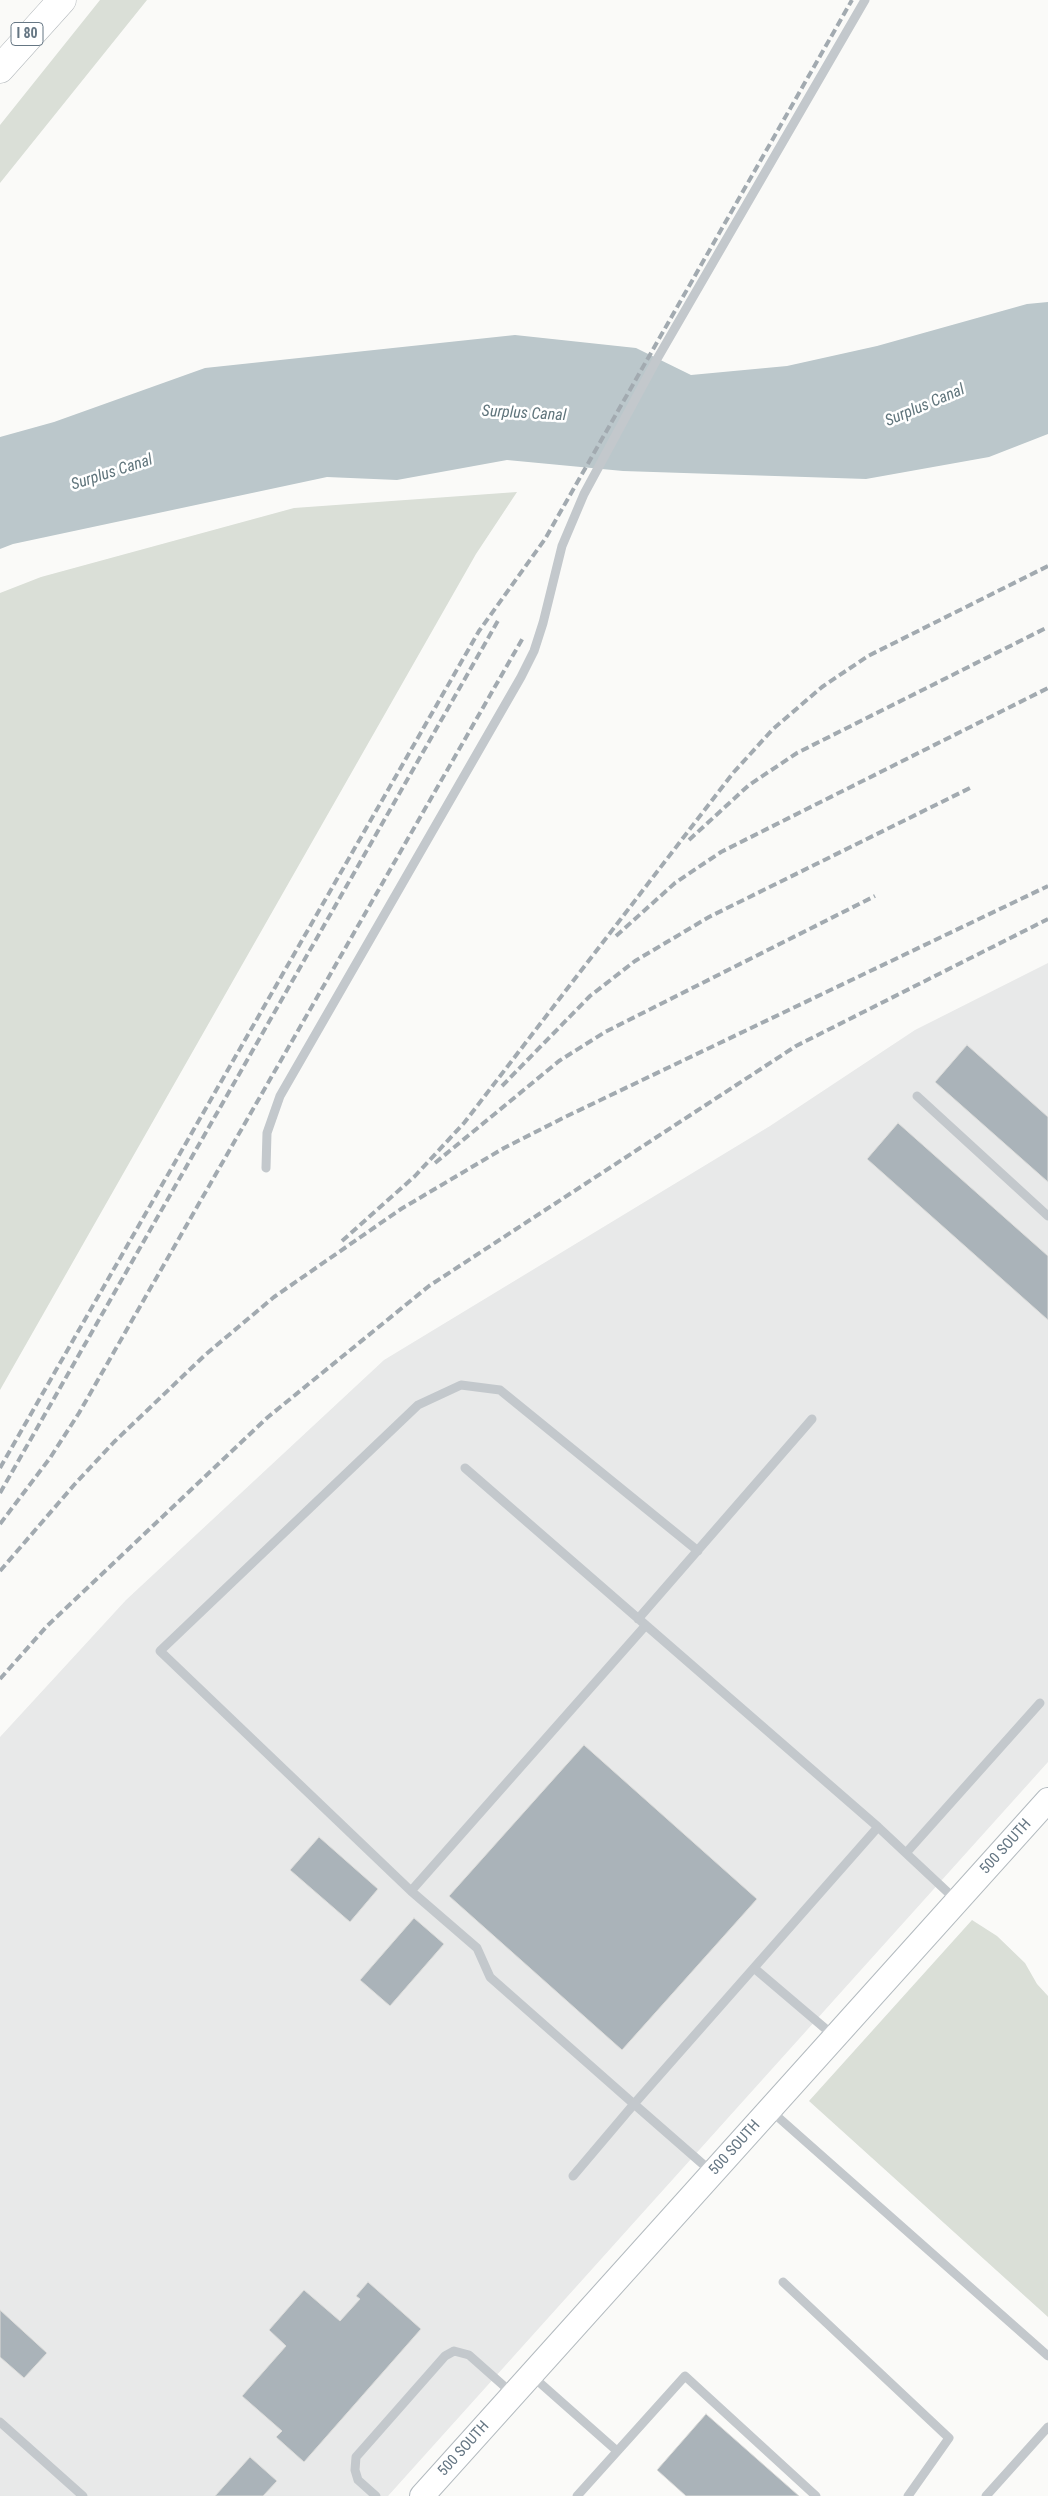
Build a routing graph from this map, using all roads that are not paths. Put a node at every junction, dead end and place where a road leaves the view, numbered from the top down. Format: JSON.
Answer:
{"nodes":[{"id":1,"x":54,"y":0,"type":"edge"},
{"id":2,"x":62,"y":0,"type":"edge"},
{"id":3,"x":865,"y":0,"type":"edge"},
{"id":4,"x":0,"y":69,"type":"edge"},
{"id":5,"x":917,"y":1096,"type":"dead end"},
{"id":6,"x":266,"y":1168,"type":"dead end"},
{"id":7,"x":1048,"y":1216,"type":"edge"},
{"id":8,"x":812,"y":1419,"type":"dead end"},
{"id":9,"x":464,"y":1468,"type":"dead end"},
{"id":10,"x":698,"y":1551,"type":"junction"},
{"id":11,"x":638,"y":1619,"type":"junction"},
{"id":12,"x":646,"y":1625,"type":"junction"},
{"id":13,"x":1040,"y":1703,"type":"dead end"},
{"id":14,"x":1048,"y":1800,"type":"edge"},
{"id":15,"x":878,"y":1827,"type":"junction"},
{"id":16,"x":906,"y":1853,"type":"junction"},
{"id":17,"x":412,"y":1891,"type":"junction"},
{"id":18,"x":957,"y":1901,"type":"junction"},
{"id":19,"x":754,"y":1968,"type":"junction"},
{"id":20,"x":835,"y":2037,"type":"junction"},
{"id":21,"x":634,"y":2104,"type":"junction"},
{"id":22,"x":770,"y":2109,"type":"junction"},
{"id":23,"x":713,"y":2173,"type":"junction"},
{"id":24,"x":573,"y":2176,"type":"dead end"},
{"id":25,"x":783,"y":2282,"type":"dead end"},
{"id":26,"x":1048,"y":2356,"type":"edge"},
{"id":27,"x":531,"y":2375,"type":"junction"},
{"id":28,"x":513,"y":2394,"type":"junction"},
{"id":29,"x":0,"y":2422,"type":"edge"},
{"id":30,"x":1048,"y":2427,"type":"edge"},
{"id":31,"x":617,"y":2451,"type":"junction"},
{"id":32,"x":83,"y":2496,"type":"edge"},
{"id":33,"x":376,"y":2496,"type":"edge"},
{"id":34,"x":422,"y":2496,"type":"edge"},
{"id":35,"x":577,"y":2496,"type":"edge"},
{"id":36,"x":816,"y":2496,"type":"edge"},
{"id":37,"x":908,"y":2496,"type":"edge"},
{"id":38,"x":986,"y":2496,"type":"edge"}],
"edges":[{"from":1,"to":4,"type":"highway","number":"I 80"},
{"from":2,"to":4,"type":"highway"},
{"from":3,"to":6,"type":"lane"},
{"from":5,"to":7,"type":"lane"},
{"from":8,"to":10,"type":"lane"},
{"from":9,"to":11,"type":"lane"},
{"from":10,"to":11,"type":"lane"},
{"from":10,"to":17,"type":"lane"},
{"from":11,"to":12,"type":"lane"},
{"from":12,"to":15,"type":"lane"},
{"from":12,"to":17,"type":"lane"},
{"from":13,"to":16,"type":"lane"},
{"from":14,"to":18,"type":"street","name":"500 SOUTH"},
{"from":15,"to":16,"type":"lane"},
{"from":15,"to":19,"type":"lane"},
{"from":16,"to":18,"type":"lane"},
{"from":17,"to":21,"type":"lane"},
{"from":18,"to":20,"type":"street","name":"500 SOUTH"},
{"from":19,"to":20,"type":"lane"},
{"from":19,"to":21,"type":"lane"},
{"from":20,"to":22,"type":"street","name":"500 SOUTH"},
{"from":21,"to":23,"type":"lane"},
{"from":21,"to":24,"type":"lane"},
{"from":22,"to":23,"type":"street","name":"500 SOUTH"},
{"from":22,"to":26,"type":"lane"},
{"from":23,"to":27,"type":"street","name":"500 SOUTH"},
{"from":25,"to":37,"type":"lane"},
{"from":27,"to":28,"type":"street","name":"500 SOUTH"},
{"from":27,"to":31,"type":"lane"},
{"from":28,"to":33,"type":"lane"},
{"from":28,"to":34,"type":"street","name":"500 SOUTH"},
{"from":29,"to":32,"type":"lane"},
{"from":30,"to":38,"type":"lane"},
{"from":31,"to":35,"type":"lane"},
{"from":31,"to":36,"type":"lane"}]}
